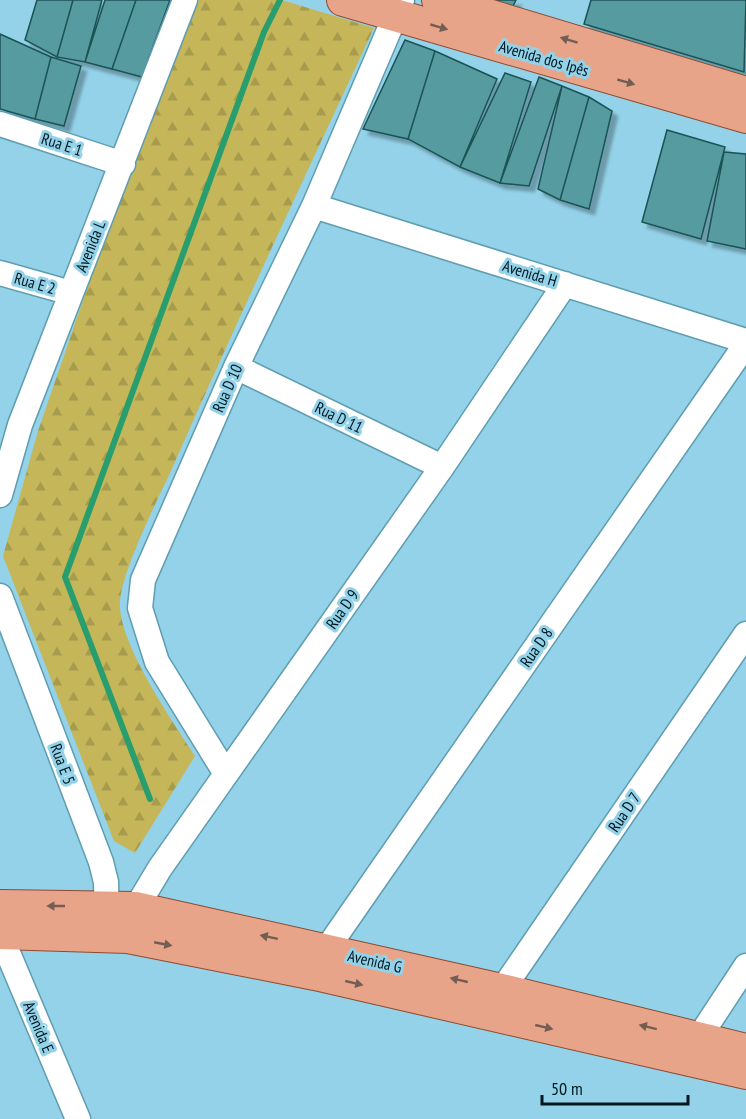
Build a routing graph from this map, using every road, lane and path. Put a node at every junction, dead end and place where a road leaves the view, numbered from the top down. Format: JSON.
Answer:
{"nodes":[{"id":1,"x":185,"y":0,"type":"edge"},
{"id":2,"x":343,"y":0,"type":"edge"},
{"id":3,"x":438,"y":0,"type":"edge"},
{"id":4,"x":399,"y":7,"type":"edge"},
{"id":5,"x":746,"y":93,"type":"edge"},
{"id":6,"x":746,"y":117,"type":"edge"},
{"id":7,"x":0,"y":124,"type":"edge"},
{"id":8,"x":123,"y":164,"type":"junction"},
{"id":9,"x":314,"y":206,"type":"junction"},
{"id":10,"x":0,"y":273,"type":"edge"},
{"id":11,"x":565,"y":284,"type":"junction"},
{"id":12,"x":71,"y":292,"type":"junction"},
{"id":13,"x":746,"y":342,"type":"edge"},
{"id":14,"x":236,"y":367,"type":"junction"},
{"id":15,"x":10,"y":422,"type":"edge"},
{"id":16,"x":442,"y":467,"type":"junction"},
{"id":17,"x":0,"y":495,"type":"edge"},
{"id":18,"x":0,"y":596,"type":"edge"},
{"id":19,"x":746,"y":634,"type":"edge"},
{"id":20,"x":226,"y":774,"type":"junction"},
{"id":21,"x":0,"y":906,"type":"edge"},
{"id":22,"x":119,"y":922,"type":"junction"},
{"id":23,"x":0,"y":933,"type":"edge"},
{"id":24,"x":326,"y":950,"type":"junction"},
{"id":25,"x":746,"y":966,"type":"edge"},
{"id":26,"x":502,"y":990,"type":"junction"},
{"id":27,"x":698,"y":1039,"type":"junction"},
{"id":28,"x":746,"y":1050,"type":"edge"},
{"id":29,"x":746,"y":1073,"type":"edge"},
{"id":30,"x":77,"y":1116,"type":"edge"},
{"id":31,"x":101,"y":1119,"type":"edge"}],
"edges":[{"from":1,"to":8,"type":"street","name":"Avenida L"},
{"from":2,"to":4,"type":"main road","name":"Avenida dos Ipês"},
{"from":5,"to":3,"type":"main road","name":"Avenida dos Ipês","one_way":true},
{"from":4,"to":6,"type":"main road","name":"Avenida dos Ipês","one_way":true},
{"from":4,"to":9,"type":"street","name":"Rua D 10"},
{"from":7,"to":8,"type":"street","name":"Rua E 1"},
{"from":8,"to":12,"type":"street","name":"Avenida L"},
{"from":9,"to":11,"type":"street","name":"Avenida H"},
{"from":9,"to":14,"type":"street","name":"Rua D 10"},
{"from":10,"to":12,"type":"street","name":"Rua E 2"},
{"from":11,"to":13,"type":"street","name":"Avenida H"},
{"from":11,"to":16,"type":"street","name":"Rua D 9"},
{"from":12,"to":15,"type":"street","name":"Avenida L"},
{"from":13,"to":24,"type":"street","name":"Rua D 8"},
{"from":14,"to":16,"type":"street","name":"Rua D 11"},
{"from":14,"to":20,"type":"street","name":"Rua D 10"},
{"from":15,"to":17,"type":"street","name":"Avenida L"},
{"from":16,"to":20,"type":"street","name":"Rua D 9"},
{"from":18,"to":22,"type":"street","name":"Rua E 5"},
{"from":19,"to":26,"type":"street","name":"Rua D 7"},
{"from":20,"to":22,"type":"street","name":"Rua D 9"},
{"from":22,"to":21,"type":"main road","name":"Avenida G","one_way":true},
{"from":22,"to":23,"type":"main road","name":"Avenida G"},
{"from":24,"to":22,"type":"main road","name":"Avenida G","one_way":true},
{"from":22,"to":29,"type":"main road","name":"Avenida G","one_way":true},
{"from":23,"to":30,"type":"street","name":"Avenida E"},
{"from":26,"to":24,"type":"main road","name":"Avenida G","one_way":true},
{"from":25,"to":27,"type":"street"},
{"from":27,"to":26,"type":"main road","name":"Avenida G","one_way":true},
{"from":27,"to":28,"type":"main road","name":"Avenida G"},
{"from":30,"to":31,"type":"street"}]}
